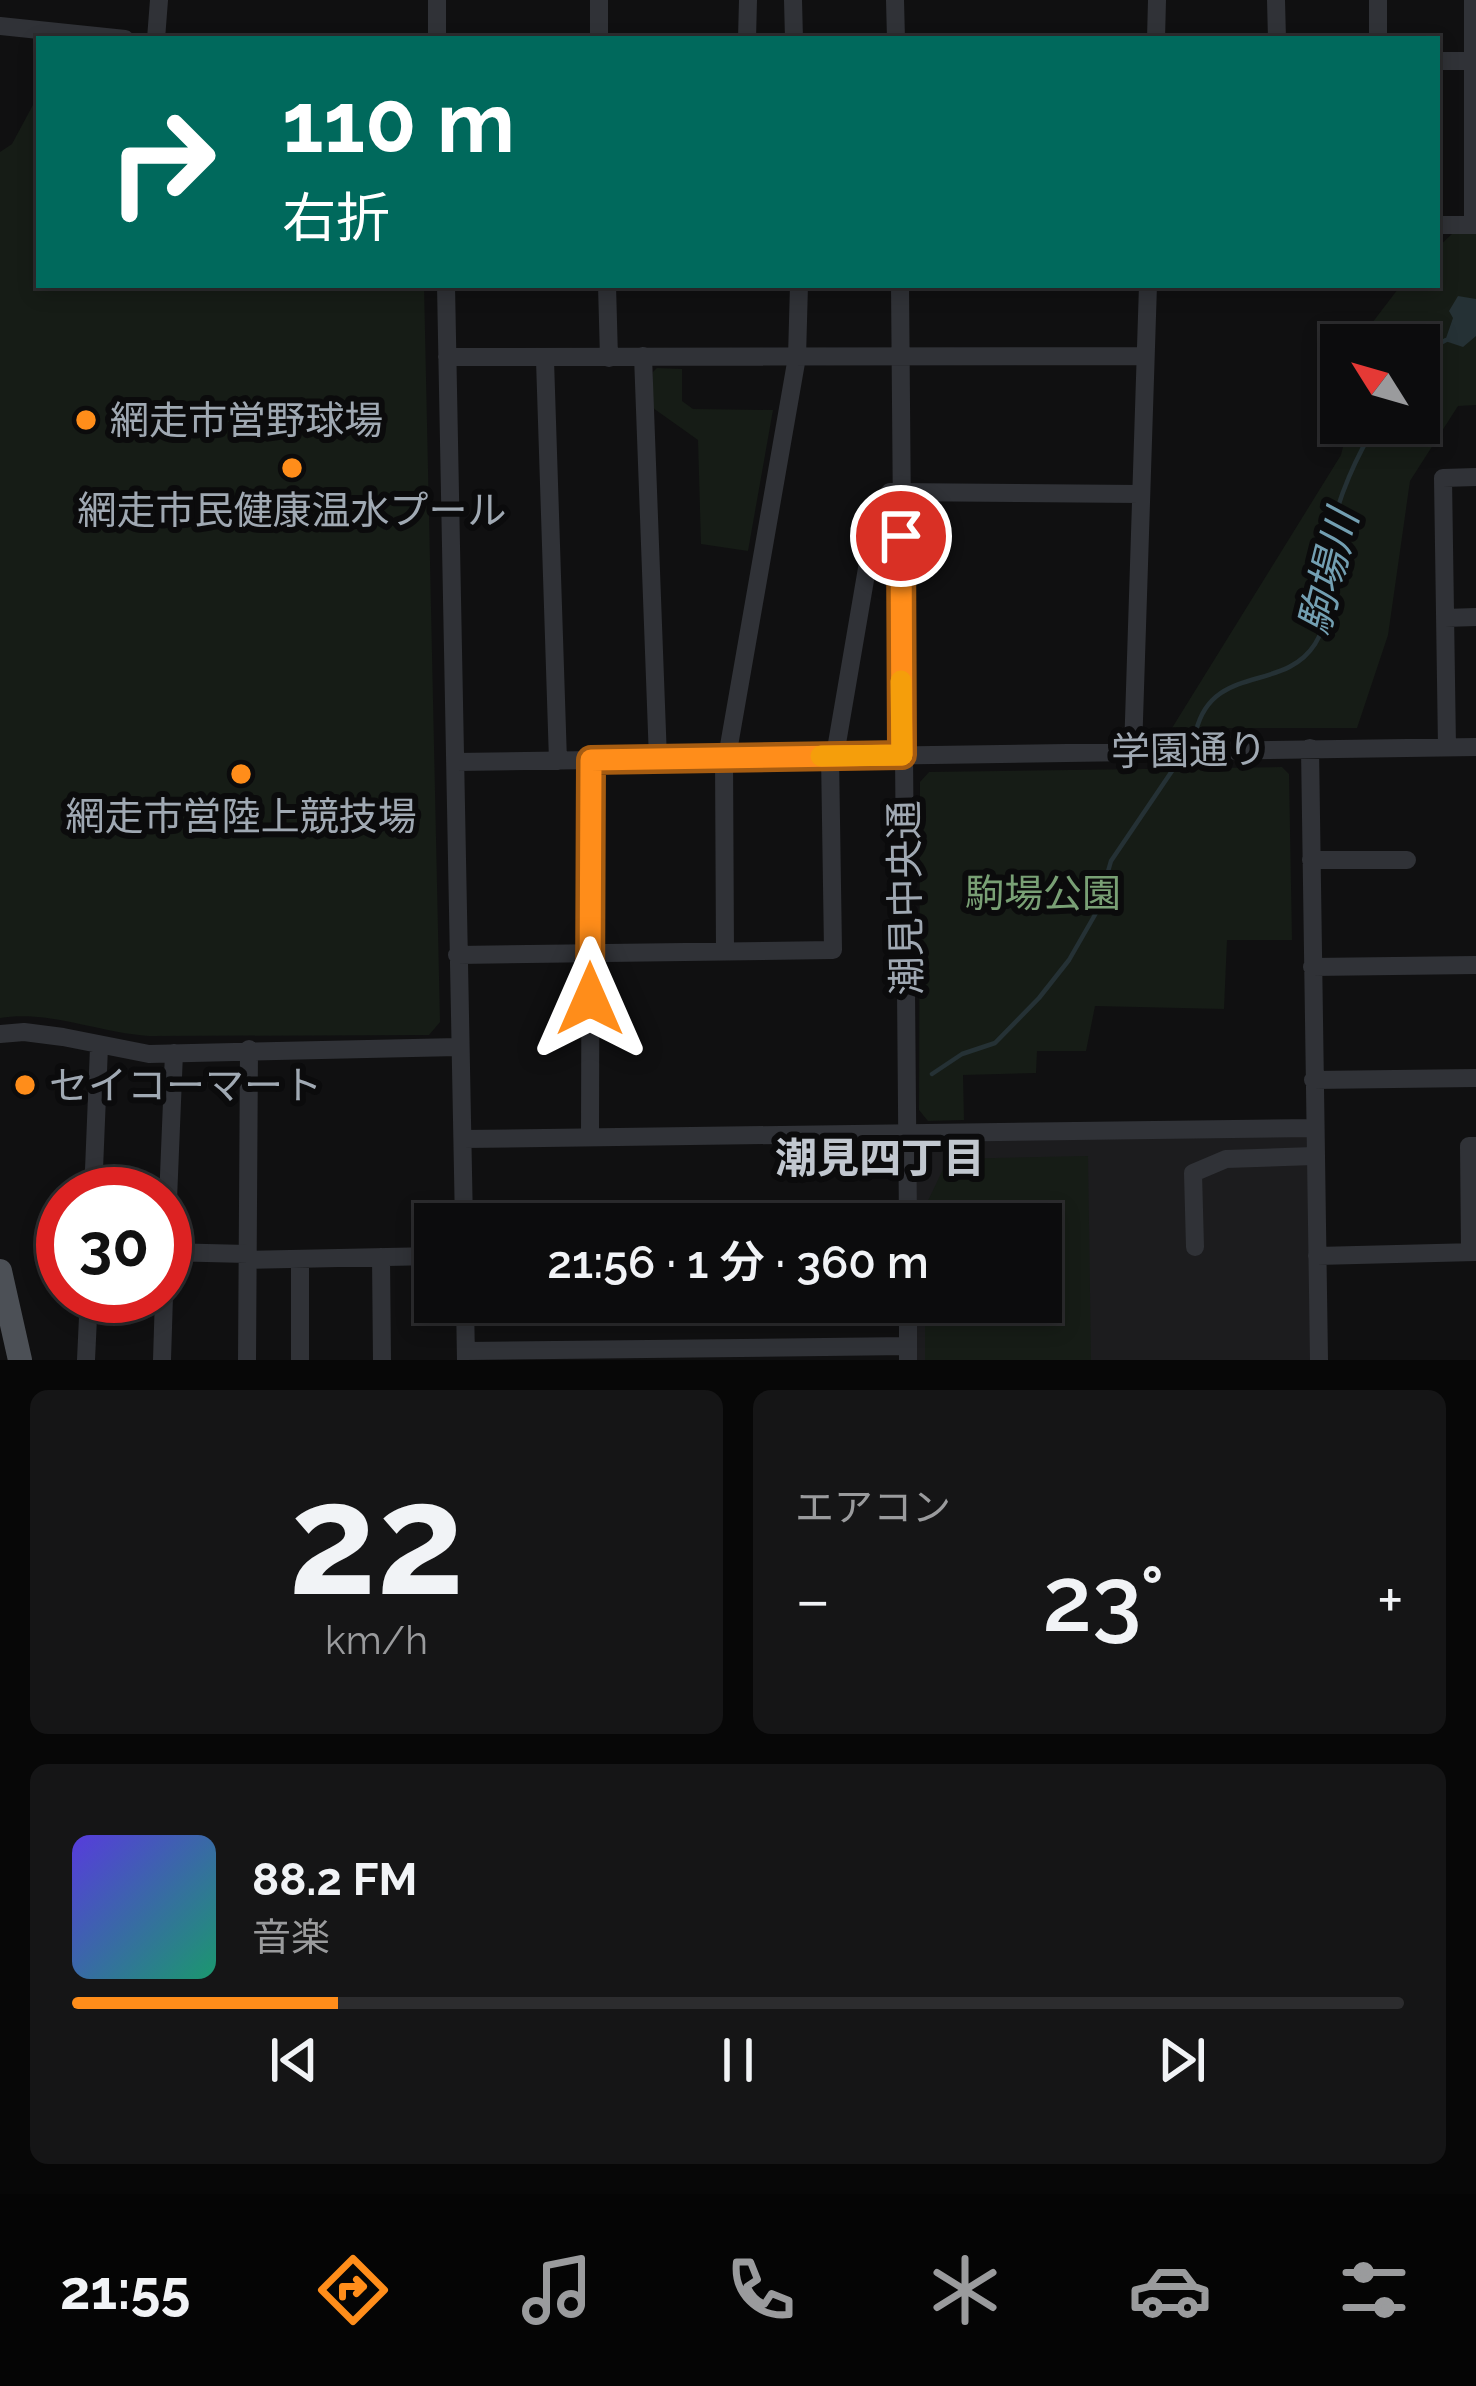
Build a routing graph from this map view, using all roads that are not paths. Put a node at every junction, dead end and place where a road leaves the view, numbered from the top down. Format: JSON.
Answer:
{"nodes":[{"id":1,"x":159,"y":0,"type":"edge"},
{"id":2,"x":437,"y":0,"type":"edge"},
{"id":3,"x":599,"y":0,"type":"edge"},
{"id":4,"x":748,"y":0,"type":"edge"},
{"id":5,"x":794,"y":0,"type":"edge"},
{"id":6,"x":895,"y":0,"type":"edge"},
{"id":7,"x":1157,"y":0,"type":"edge"},
{"id":8,"x":1276,"y":0,"type":"edge"},
{"id":9,"x":1378,"y":0,"type":"edge"},
{"id":10,"x":1473,"y":0,"type":"edge"},
{"id":11,"x":0,"y":26,"type":"edge"},
{"id":12,"x":96,"y":36,"type":"edge"},
{"id":13,"x":155,"y":36,"type":"edge"},
{"id":14,"x":437,"y":36,"type":"edge"},
{"id":15,"x":599,"y":36,"type":"edge"},
{"id":16,"x":747,"y":36,"type":"edge"},
{"id":17,"x":794,"y":36,"type":"edge"},
{"id":18,"x":896,"y":36,"type":"edge"},
{"id":19,"x":1156,"y":36,"type":"edge"},
{"id":20,"x":1276,"y":36,"type":"edge"},
{"id":21,"x":1378,"y":36,"type":"edge"},
{"id":22,"x":1440,"y":61,"type":"edge"},
{"id":23,"x":1474,"y":61,"type":"edge"},
{"id":24,"x":1440,"y":225,"type":"edge"},
{"id":25,"x":1475,"y":225,"type":"edge"},
{"id":26,"x":446,"y":288,"type":"edge"},
{"id":27,"x":607,"y":288,"type":"edge"},
{"id":28,"x":799,"y":288,"type":"edge"},
{"id":29,"x":900,"y":288,"type":"edge"},
{"id":30,"x":1148,"y":288,"type":"edge"},
{"id":31,"x":643,"y":356,"type":"junction"},
{"id":32,"x":1145,"y":356,"type":"junction"},
{"id":33,"x":447,"y":357,"type":"junction"},
{"id":34,"x":797,"y":357,"type":"junction"},
{"id":35,"x":900,"y":357,"type":"junction"},
{"id":36,"x":609,"y":358,"type":"junction"},
{"id":37,"x":545,"y":360,"type":"junction"},
{"id":38,"x":1476,"y":477,"type":"edge"},
{"id":39,"x":901,"y":492,"type":"junction"},
{"id":40,"x":1139,"y":494,"type":"junction"},
{"id":41,"x":1476,"y":617,"type":"edge"},
{"id":42,"x":1445,"y":618,"type":"junction"},
{"id":43,"x":1447,"y":747,"type":"junction"},
{"id":44,"x":1476,"y":747,"type":"edge"},
{"id":45,"x":1310,"y":748,"type":"junction"},
{"id":46,"x":1133,"y":751,"type":"junction"},
{"id":47,"x":832,"y":755,"type":"junction"},
{"id":48,"x":902,"y":755,"type":"junction"},
{"id":49,"x":726,"y":757,"type":"junction"},
{"id":50,"x":658,"y":759,"type":"junction"},
{"id":51,"x":558,"y":760,"type":"junction"},
{"id":52,"x":591,"y":760,"type":"junction"},
{"id":53,"x":456,"y":762,"type":"junction"},
{"id":54,"x":1311,"y":860,"type":"junction"},
{"id":55,"x":1407,"y":860,"type":"dead end"},
{"id":56,"x":725,"y":951,"type":"junction"},
{"id":57,"x":590,"y":953,"type":"junction"},
{"id":58,"x":457,"y":955,"type":"junction"},
{"id":59,"x":1476,"y":965,"type":"edge"},
{"id":60,"x":1312,"y":967,"type":"junction"},
{"id":61,"x":0,"y":1034,"type":"edge"},
{"id":62,"x":99,"y":1046,"type":"junction"},
{"id":63,"x":458,"y":1047,"type":"junction"},
{"id":64,"x":249,"y":1049,"type":"junction"},
{"id":65,"x":174,"y":1053,"type":"junction"},
{"id":66,"x":1476,"y":1078,"type":"edge"},
{"id":67,"x":1312,"y":1080,"type":"junction"},
{"id":68,"x":1314,"y":1128,"type":"junction"},
{"id":69,"x":907,"y":1135,"type":"junction"},
{"id":70,"x":590,"y":1137,"type":"junction"},
{"id":71,"x":463,"y":1138,"type":"junction"},
{"id":72,"x":1476,"y":1146,"type":"edge"},
{"id":73,"x":1314,"y":1156,"type":"junction"},
{"id":74,"x":94,"y":1167,"type":"edge"},
{"id":75,"x":169,"y":1167,"type":"edge"},
{"id":76,"x":464,"y":1203,"type":"edge"},
{"id":77,"x":908,"y":1203,"type":"edge"},
{"id":78,"x":1195,"y":1246,"type":"dead end"},
{"id":79,"x":1473,"y":1252,"type":"edge"},
{"id":80,"x":192,"y":1254,"type":"edge"},
{"id":81,"x":414,"y":1256,"type":"edge"},
{"id":82,"x":1317,"y":1256,"type":"junction"},
{"id":83,"x":248,"y":1257,"type":"junction"},
{"id":84,"x":381,"y":1257,"type":"junction"},
{"id":85,"x":300,"y":1259,"type":"junction"},
{"id":86,"x":0,"y":1271,"type":"edge"},
{"id":87,"x":87,"y":1323,"type":"edge"},
{"id":88,"x":163,"y":1323,"type":"edge"},
{"id":89,"x":465,"y":1323,"type":"edge"},
{"id":90,"x":908,"y":1353,"type":"edge"},
{"id":91,"x":466,"y":1355,"type":"edge"},
{"id":92,"x":20,"y":1360,"type":"edge"},
{"id":93,"x":86,"y":1360,"type":"edge"},
{"id":94,"x":161,"y":1360,"type":"edge"},
{"id":95,"x":247,"y":1360,"type":"edge"},
{"id":96,"x":300,"y":1360,"type":"edge"},
{"id":97,"x":382,"y":1360,"type":"edge"},
{"id":98,"x":1319,"y":1360,"type":"edge"}],
"edges":[{"from":1,"to":13,"type":"street"},
{"from":2,"to":14,"type":"street"},
{"from":3,"to":15,"type":"street"},
{"from":4,"to":16,"type":"street"},
{"from":5,"to":17,"type":"street"},
{"from":6,"to":18,"type":"street"},
{"from":7,"to":19,"type":"street"},
{"from":8,"to":20,"type":"street"},
{"from":9,"to":21,"type":"street"},
{"from":10,"to":23,"type":"street"},
{"from":11,"to":12,"type":"street"},
{"from":22,"to":23,"type":"street"},
{"from":23,"to":25,"type":"street"},
{"from":24,"to":25,"type":"street"},
{"from":26,"to":33,"type":"street"},
{"from":27,"to":36,"type":"street"},
{"from":28,"to":34,"type":"street"},
{"from":29,"to":35,"type":"street","name":"潮見中央通"},
{"from":30,"to":32,"type":"street"},
{"from":31,"to":34,"type":"street"},
{"from":31,"to":36,"type":"street"},
{"from":31,"to":50,"type":"street"},
{"from":32,"to":35,"type":"street"},
{"from":32,"to":40,"type":"street"},
{"from":33,"to":37,"type":"street"},
{"from":33,"to":53,"type":"street"},
{"from":34,"to":35,"type":"street"},
{"from":34,"to":49,"type":"street"},
{"from":35,"to":39,"type":"street","name":"潮見中央通"},
{"from":36,"to":37,"type":"street"},
{"from":37,"to":51,"type":"street"},
{"from":38,"to":42,"type":"street"},
{"from":39,"to":40,"type":"street"},
{"from":39,"to":47,"type":"street"},
{"from":39,"to":48,"type":"street","name":"潮見中央通"},
{"from":40,"to":46,"type":"street"},
{"from":41,"to":42,"type":"street"},
{"from":42,"to":43,"type":"street"},
{"from":43,"to":44,"type":"street","name":"学園通り"},
{"from":43,"to":45,"type":"street","name":"学園通り"},
{"from":45,"to":46,"type":"street","name":"学園通り"},
{"from":45,"to":54,"type":"street"},
{"from":46,"to":48,"type":"street","name":"学園通り"},
{"from":47,"to":48,"type":"street","name":"学園通り"},
{"from":47,"to":49,"type":"street","name":"学園通り"},
{"from":47,"to":56,"type":"street"},
{"from":48,"to":69,"type":"street","name":"潮見中央通"},
{"from":49,"to":50,"type":"street","name":"学園通り"},
{"from":49,"to":56,"type":"street"},
{"from":50,"to":52,"type":"street","name":"学園通り"},
{"from":51,"to":52,"type":"street","name":"学園通り"},
{"from":51,"to":53,"type":"street","name":"学園通り"},
{"from":52,"to":57,"type":"street"},
{"from":53,"to":58,"type":"street"},
{"from":54,"to":55,"type":"street"},
{"from":54,"to":60,"type":"street"},
{"from":56,"to":57,"type":"street"},
{"from":57,"to":58,"type":"street"},
{"from":57,"to":70,"type":"street"},
{"from":58,"to":63,"type":"street"},
{"from":59,"to":60,"type":"street"},
{"from":60,"to":67,"type":"street"},
{"from":61,"to":62,"type":"street"},
{"from":62,"to":65,"type":"street"},
{"from":62,"to":74,"type":"street"},
{"from":63,"to":64,"type":"street"},
{"from":63,"to":71,"type":"street"},
{"from":64,"to":65,"type":"street"},
{"from":64,"to":83,"type":"street"},
{"from":65,"to":75,"type":"street"},
{"from":66,"to":67,"type":"street"},
{"from":67,"to":68,"type":"street"},
{"from":68,"to":69,"type":"street"},
{"from":68,"to":73,"type":"street"},
{"from":69,"to":70,"type":"street"},
{"from":69,"to":77,"type":"street","name":"潮見中央通"},
{"from":70,"to":71,"type":"street"},
{"from":71,"to":76,"type":"street"},
{"from":72,"to":79,"type":"street"},
{"from":73,"to":78,"type":"street"},
{"from":73,"to":82,"type":"street"},
{"from":79,"to":82,"type":"street"},
{"from":80,"to":83,"type":"street"},
{"from":81,"to":84,"type":"street"},
{"from":82,"to":98,"type":"street"},
{"from":83,"to":85,"type":"street"},
{"from":83,"to":95,"type":"street"},
{"from":84,"to":85,"type":"street"},
{"from":84,"to":97,"type":"street"},
{"from":85,"to":96,"type":"street"},
{"from":86,"to":92,"type":"main road"},
{"from":87,"to":93,"type":"street"},
{"from":88,"to":94,"type":"street"},
{"from":89,"to":91,"type":"street"},
{"from":90,"to":91,"type":"street"}]}
